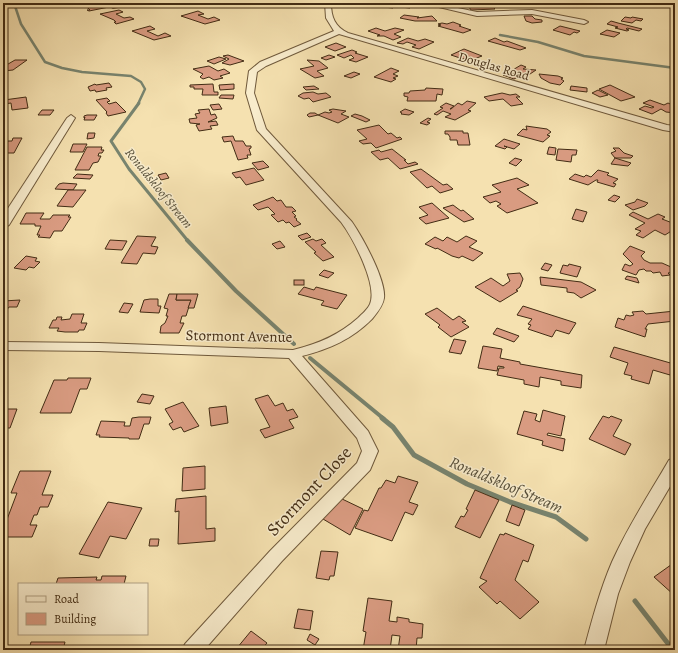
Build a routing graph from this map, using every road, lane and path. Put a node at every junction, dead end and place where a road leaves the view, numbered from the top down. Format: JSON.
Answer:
{"nodes":[{"id":1,"x":328,"y":3,"type":"edge"},
{"id":2,"x":426,"y":3,"type":"edge"},
{"id":3,"x":584,"y":22,"type":"dead end"},
{"id":4,"x":338,"y":32,"type":"junction"},
{"id":5,"x":71,"y":118,"type":"dead end"},
{"id":6,"x":672,"y":129,"type":"edge"},
{"id":7,"x":3,"y":225,"type":"edge"},
{"id":8,"x":3,"y":346,"type":"edge"},
{"id":9,"x":294,"y":354,"type":"junction"},
{"id":10,"x":675,"y":464,"type":"edge"},
{"id":11,"x":192,"y":650,"type":"edge"},
{"id":12,"x":594,"y":650,"type":"edge"}],
"edges":[{"from":1,"to":4,"type":"street"},
{"from":2,"to":3,"type":"street"},
{"from":4,"to":6,"type":"street","name":"Douglas Road"},
{"from":4,"to":9,"type":"street","name":"Stormont Avenue"},
{"from":5,"to":7,"type":"street"},
{"from":8,"to":9,"type":"street","name":"Stormont Avenue"},
{"from":9,"to":11,"type":"street","name":"Stormont Close"},
{"from":10,"to":12,"type":"street"}]}
